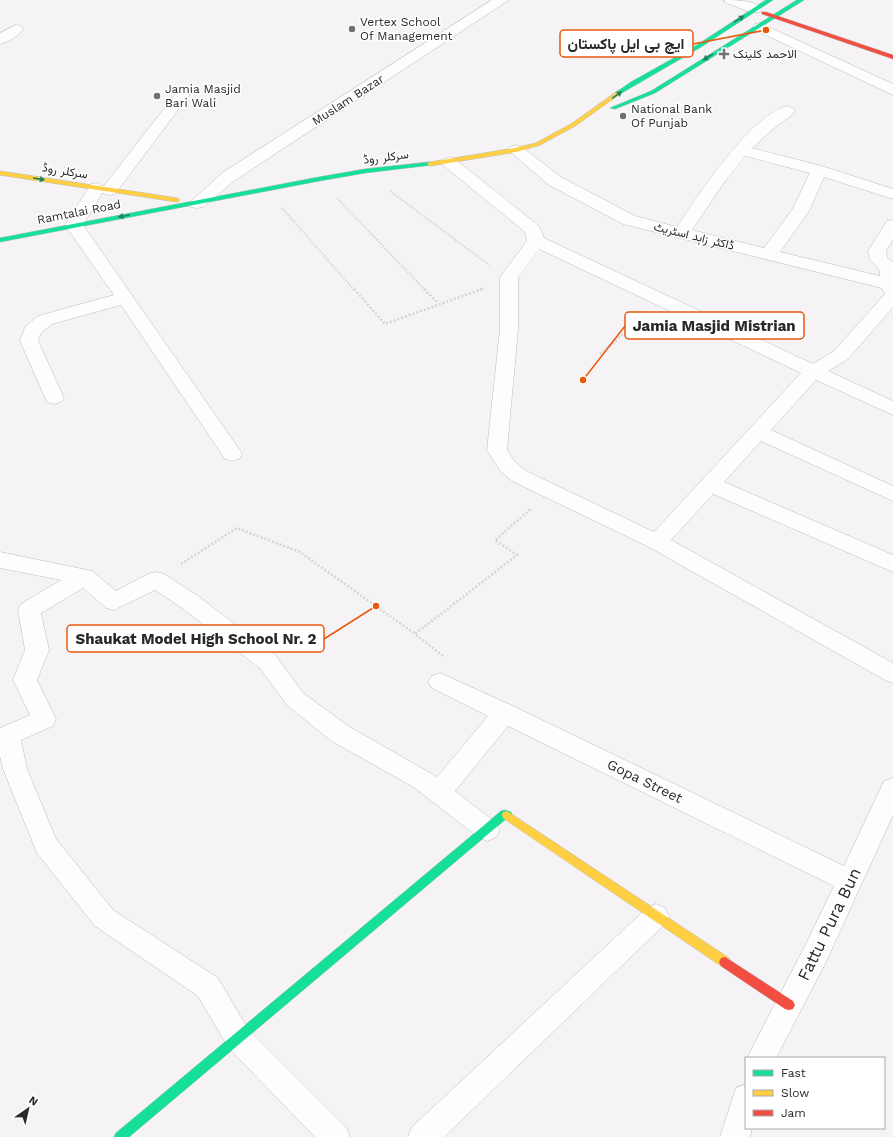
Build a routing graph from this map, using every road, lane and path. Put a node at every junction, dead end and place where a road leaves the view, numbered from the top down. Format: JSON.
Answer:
{"nodes":[{"id":1,"x":502,"y":0,"type":"edge"},
{"id":2,"x":731,"y":0,"type":"edge"},
{"id":3,"x":770,"y":0,"type":"edge"},
{"id":4,"x":801,"y":0,"type":"edge"},
{"id":5,"x":756,"y":9,"type":"junction"},
{"id":6,"x":773,"y":18,"type":"junction"},
{"id":7,"x":760,"y":27,"type":"junction"},
{"id":8,"x":16,"y":30,"type":"dead end"},
{"id":9,"x":0,"y":40,"type":"edge"},
{"id":10,"x":893,"y":57,"type":"edge"},
{"id":11,"x":893,"y":90,"type":"edge"},
{"id":12,"x":182,"y":95,"type":"dead end"},
{"id":13,"x":787,"y":111,"type":"dead end"},
{"id":14,"x":573,"y":125,"type":"junction"},
{"id":15,"x":516,"y":150,"type":"junction"},
{"id":16,"x":742,"y":150,"type":"junction"},
{"id":17,"x":449,"y":162,"type":"junction"},
{"id":18,"x":819,"y":170,"type":"junction"},
{"id":19,"x":365,"y":171,"type":"junction"},
{"id":20,"x":0,"y":173,"type":"edge"},
{"id":21,"x":319,"y":179,"type":"junction"},
{"id":22,"x":103,"y":189,"type":"junction"},
{"id":23,"x":265,"y":189,"type":"junction"},
{"id":24,"x":893,"y":194,"type":"edge"},
{"id":25,"x":197,"y":203,"type":"junction"},
{"id":26,"x":162,"y":208,"type":"joint"},
{"id":27,"x":74,"y":225,"type":"junction"},
{"id":28,"x":893,"y":225,"type":"edge"},
{"id":29,"x":682,"y":232,"type":"junction"},
{"id":30,"x":0,"y":240,"type":"edge"},
{"id":31,"x":536,"y":241,"type":"junction"},
{"id":32,"x":769,"y":254,"type":"junction"},
{"id":33,"x":505,"y":275,"type":"junction"},
{"id":34,"x":892,"y":291,"type":"edge"},
{"id":35,"x":124,"y":298,"type":"junction"},
{"id":36,"x":662,"y":301,"type":"junction"},
{"id":37,"x":438,"y":303,"type":"junction"},
{"id":38,"x":600,"y":354,"type":"dead end"},
{"id":39,"x":813,"y":372,"type":"junction"},
{"id":40,"x":54,"y":398,"type":"dead end"},
{"id":41,"x":893,"y":409,"type":"edge"},
{"id":42,"x":758,"y":432,"type":"junction"},
{"id":43,"x":232,"y":454,"type":"dead end"},
{"id":44,"x":710,"y":484,"type":"junction"},
{"id":45,"x":551,"y":492,"type":"junction"},
{"id":46,"x":893,"y":494,"type":"edge"},
{"id":47,"x":657,"y":542,"type":"junction"},
{"id":48,"x":0,"y":560,"type":"edge"},
{"id":49,"x":893,"y":564,"type":"edge"},
{"id":50,"x":84,"y":577,"type":"junction"},
{"id":51,"x":156,"y":580,"type":"junction"},
{"id":52,"x":415,"y":634,"type":"junction"},
{"id":53,"x":893,"y":674,"type":"edge"},
{"id":54,"x":440,"y":682,"type":"joint"},
{"id":55,"x":505,"y":713,"type":"junction"},
{"id":56,"x":893,"y":788,"type":"edge"},
{"id":57,"x":439,"y":792,"type":"junction"},
{"id":58,"x":487,"y":830,"type":"junction"},
{"id":59,"x":850,"y":881,"type":"junction"},
{"id":60,"x":656,"y":916,"type":"junction"},
{"id":61,"x":789,"y":1005,"type":"junction"},
{"id":62,"x":238,"y":1038,"type":"junction"},
{"id":63,"x":762,"y":1057,"type":"edge"},
{"id":64,"x":745,"y":1102,"type":"edge"},
{"id":65,"x":120,"y":1137,"type":"edge"},
{"id":66,"x":335,"y":1137,"type":"edge"},
{"id":67,"x":423,"y":1137,"type":"edge"},
{"id":68,"x":735,"y":1137,"type":"edge"}],
"edges":[{"from":1,"to":25,"type":"street","name":"Muslam Bazar"},
{"from":2,"to":5,"type":"street"},
{"from":3,"to":5,"type":"street","name":"سرکلر روڈ"},
{"from":4,"to":6,"type":"street","name":"سرکلر روڈ"},
{"from":5,"to":6,"type":"street"},
{"from":14,"to":5,"type":"street","name":"سرکلر روڈ","one_way":true},
{"from":6,"to":7,"type":"street","name":"سرکلر روڈ"},
{"from":6,"to":10,"type":"street"},
{"from":7,"to":11,"type":"street"},
{"from":7,"to":14,"type":"street","name":"سرکلر روڈ","one_way":true},
{"from":8,"to":9,"type":"street"},
{"from":12,"to":22,"type":"street"},
{"from":13,"to":16,"type":"street"},
{"from":14,"to":15,"type":"street","name":"سرکلر روڈ"},
{"from":15,"to":17,"type":"street","name":"سرکلر روڈ"},
{"from":15,"to":29,"type":"street","name":"ڈاکٹر زاہد اسٹریٹ"},
{"from":16,"to":18,"type":"street"},
{"from":16,"to":29,"type":"street"},
{"from":17,"to":19,"type":"street","name":"سرکلر روڈ"},
{"from":17,"to":31,"type":"street"},
{"from":18,"to":24,"type":"street"},
{"from":18,"to":32,"type":"street"},
{"from":19,"to":21,"type":"street","name":"سرکلر روڈ"},
{"from":19,"to":33,"type":"path"},
{"from":20,"to":22,"type":"street","name":"سرکلر روڈ","one_way":true},
{"from":21,"to":23,"type":"street","name":"سرکلر روڈ"},
{"from":21,"to":37,"type":"path"},
{"from":22,"to":25,"type":"street","name":"سرکلر روڈ"},
{"from":22,"to":27,"type":"street"},
{"from":23,"to":25,"type":"street","name":"سرکلر روڈ"},
{"from":23,"to":37,"type":"path"},
{"from":25,"to":26,"type":"street","name":"سرکلر روڈ"},
{"from":26,"to":27,"type":"street","name":"Ramtalai Road","one_way":true},
{"from":27,"to":30,"type":"street","name":"Ramtalai Road"},
{"from":27,"to":35,"type":"street"},
{"from":28,"to":34,"type":"street"},
{"from":29,"to":32,"type":"street","name":"ڈاکٹر زاہد اسٹریٹ"},
{"from":31,"to":33,"type":"street"},
{"from":31,"to":36,"type":"street"},
{"from":32,"to":34,"type":"street","name":"ڈاکٹر زاہد اسٹریٹ"},
{"from":33,"to":37,"type":"path"},
{"from":33,"to":45,"type":"street"},
{"from":34,"to":39,"type":"street"},
{"from":35,"to":40,"type":"street"},
{"from":35,"to":43,"type":"street"},
{"from":36,"to":38,"type":"path"},
{"from":36,"to":39,"type":"street"},
{"from":39,"to":41,"type":"street"},
{"from":39,"to":42,"type":"street"},
{"from":42,"to":44,"type":"street"},
{"from":42,"to":46,"type":"street"},
{"from":44,"to":47,"type":"street"},
{"from":44,"to":49,"type":"street"},
{"from":45,"to":47,"type":"street"},
{"from":45,"to":52,"type":"path"},
{"from":47,"to":53,"type":"street"},
{"from":48,"to":50,"type":"street"},
{"from":50,"to":51,"type":"street"},
{"from":50,"to":62,"type":"street"},
{"from":51,"to":52,"type":"path"},
{"from":51,"to":57,"type":"street"},
{"from":52,"to":54,"type":"path"},
{"from":54,"to":55,"type":"street","name":"Gopa Street"},
{"from":55,"to":57,"type":"street"},
{"from":55,"to":59,"type":"street","name":"Gopa Street"},
{"from":56,"to":59,"type":"street","name":"Fattu Pura Bun"},
{"from":57,"to":58,"type":"street"},
{"from":58,"to":60,"type":"street"},
{"from":58,"to":62,"type":"street"},
{"from":59,"to":61,"type":"street","name":"Fattu Pura Bun"},
{"from":60,"to":61,"type":"street"},
{"from":60,"to":67,"type":"street"},
{"from":61,"to":63,"type":"street","name":"Fattu Pura Bun"},
{"from":62,"to":65,"type":"street"},
{"from":62,"to":66,"type":"street"},
{"from":64,"to":68,"type":"street"}]}
